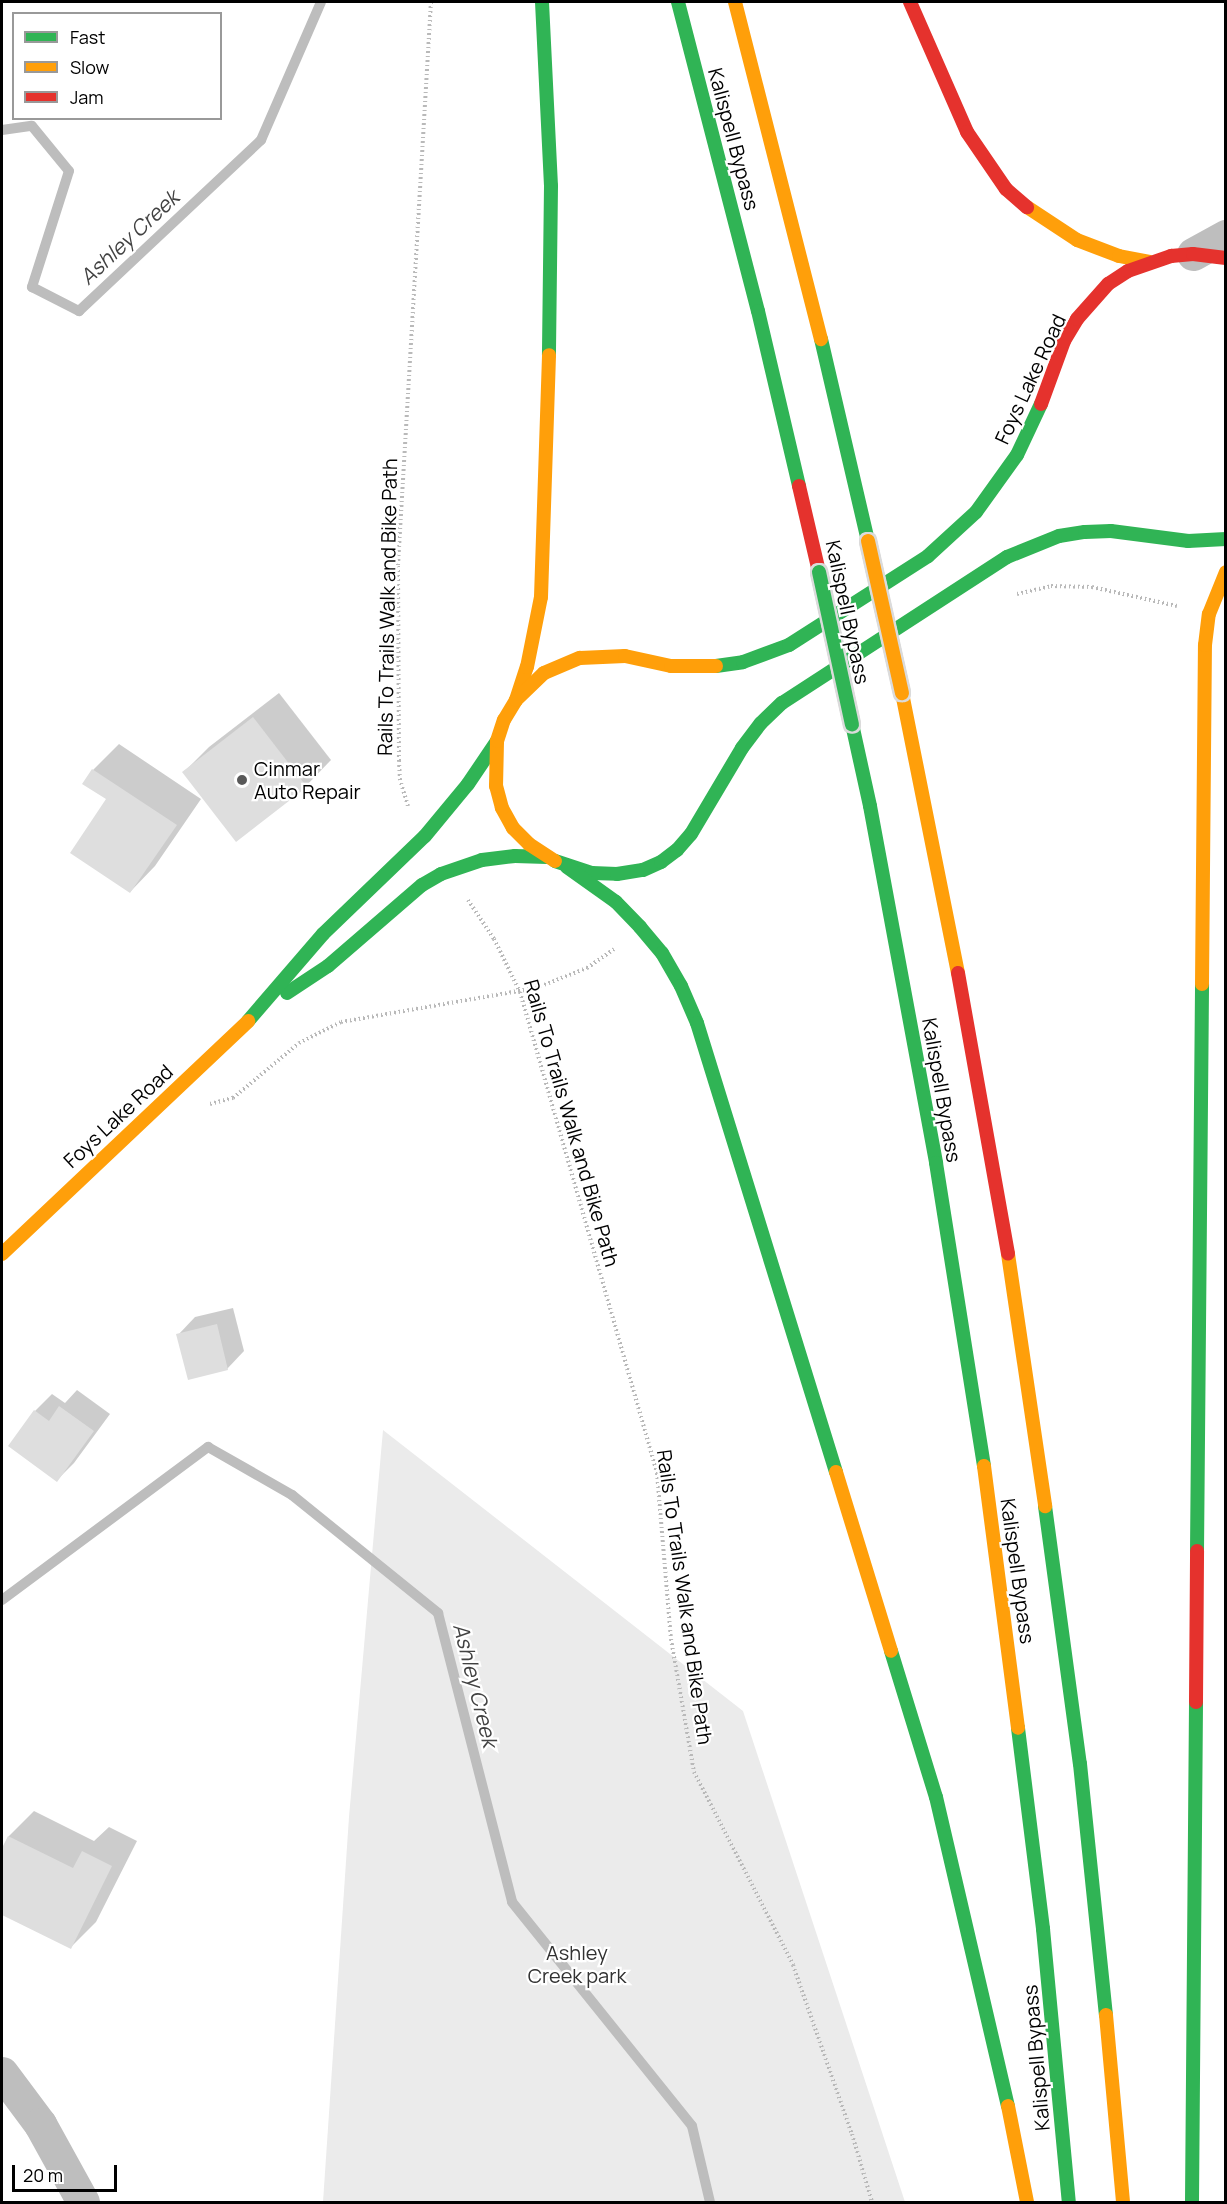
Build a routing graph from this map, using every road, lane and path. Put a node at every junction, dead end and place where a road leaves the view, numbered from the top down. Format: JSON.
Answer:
{"nodes":[{"id":1,"x":431,"y":2,"type":"edge"},
{"id":2,"x":542,"y":2,"type":"edge"},
{"id":3,"x":678,"y":2,"type":"edge"},
{"id":4,"x":735,"y":2,"type":"edge"},
{"id":5,"x":910,"y":2,"type":"edge"},
{"id":6,"x":1226,"y":236,"type":"edge"},
{"id":7,"x":1193,"y":254,"type":"junction"},
{"id":8,"x":1226,"y":258,"type":"edge"},
{"id":9,"x":1149,"y":262,"type":"junction"},
{"id":10,"x":1226,"y":538,"type":"edge"},
{"id":11,"x":1226,"y":572,"type":"edge"},
{"id":12,"x":516,"y":700,"type":"junction"},
{"id":13,"x":497,"y":741,"type":"junction"},
{"id":14,"x":425,"y":836,"type":"junction"},
{"id":15,"x":547,"y":857,"type":"junction"},
{"id":16,"x":567,"y":867,"type":"junction"},
{"id":17,"x":448,"y":871,"type":"junction"},
{"id":18,"x":262,"y":1007,"type":"junction"},
{"id":19,"x":2,"y":1254,"type":"edge"},
{"id":20,"x":2,"y":2073,"type":"edge"},
{"id":21,"x":82,"y":2202,"type":"edge"},
{"id":22,"x":872,"y":2202,"type":"edge"},
{"id":23,"x":1027,"y":2202,"type":"edge"},
{"id":24,"x":1069,"y":2202,"type":"edge"},
{"id":25,"x":1123,"y":2202,"type":"edge"},
{"id":26,"x":1192,"y":2202,"type":"edge"}],
"edges":[{"from":1,"to":14,"type":"path","name":"Rails To Trails Walk and Bike Path"},
{"from":2,"to":12,"type":"main road"},
{"from":3,"to":24,"type":"main road","name":"Kalispell Bypass","bridge":true},
{"from":4,"to":25,"type":"main road","name":"Kalispell Bypass","bridge":true},
{"from":5,"to":9,"type":"main road"},
{"from":6,"to":7,"type":"street"},
{"from":7,"to":8,"type":"main road","name":"Foys Lake Road"},
{"from":7,"to":9,"type":"main road","name":"Foys Lake Road"},
{"from":9,"to":12,"type":"main road","name":"Foys Lake Road"},
{"from":10,"to":16,"type":"main road","name":"Foys Lake Road"},
{"from":11,"to":26,"type":"main road"},
{"from":12,"to":13,"type":"main road","name":"Foys Lake Road"},
{"from":13,"to":14,"type":"main road","name":"Foys Lake Road"},
{"from":13,"to":15,"type":"main road","name":"Foys Lake Road"},
{"from":14,"to":18,"type":"main road","name":"Foys Lake Road"},
{"from":15,"to":16,"type":"main road","name":"Foys Lake Road"},
{"from":15,"to":17,"type":"main road","name":"Foys Lake Road"},
{"from":16,"to":23,"type":"main road"},
{"from":17,"to":18,"type":"main road","name":"Foys Lake Road"},
{"from":17,"to":22,"type":"path","name":"Rails To Trails Walk and Bike Path"},
{"from":18,"to":19,"type":"main road","name":"Foys Lake Road"},
{"from":20,"to":21,"type":"street"}]}
